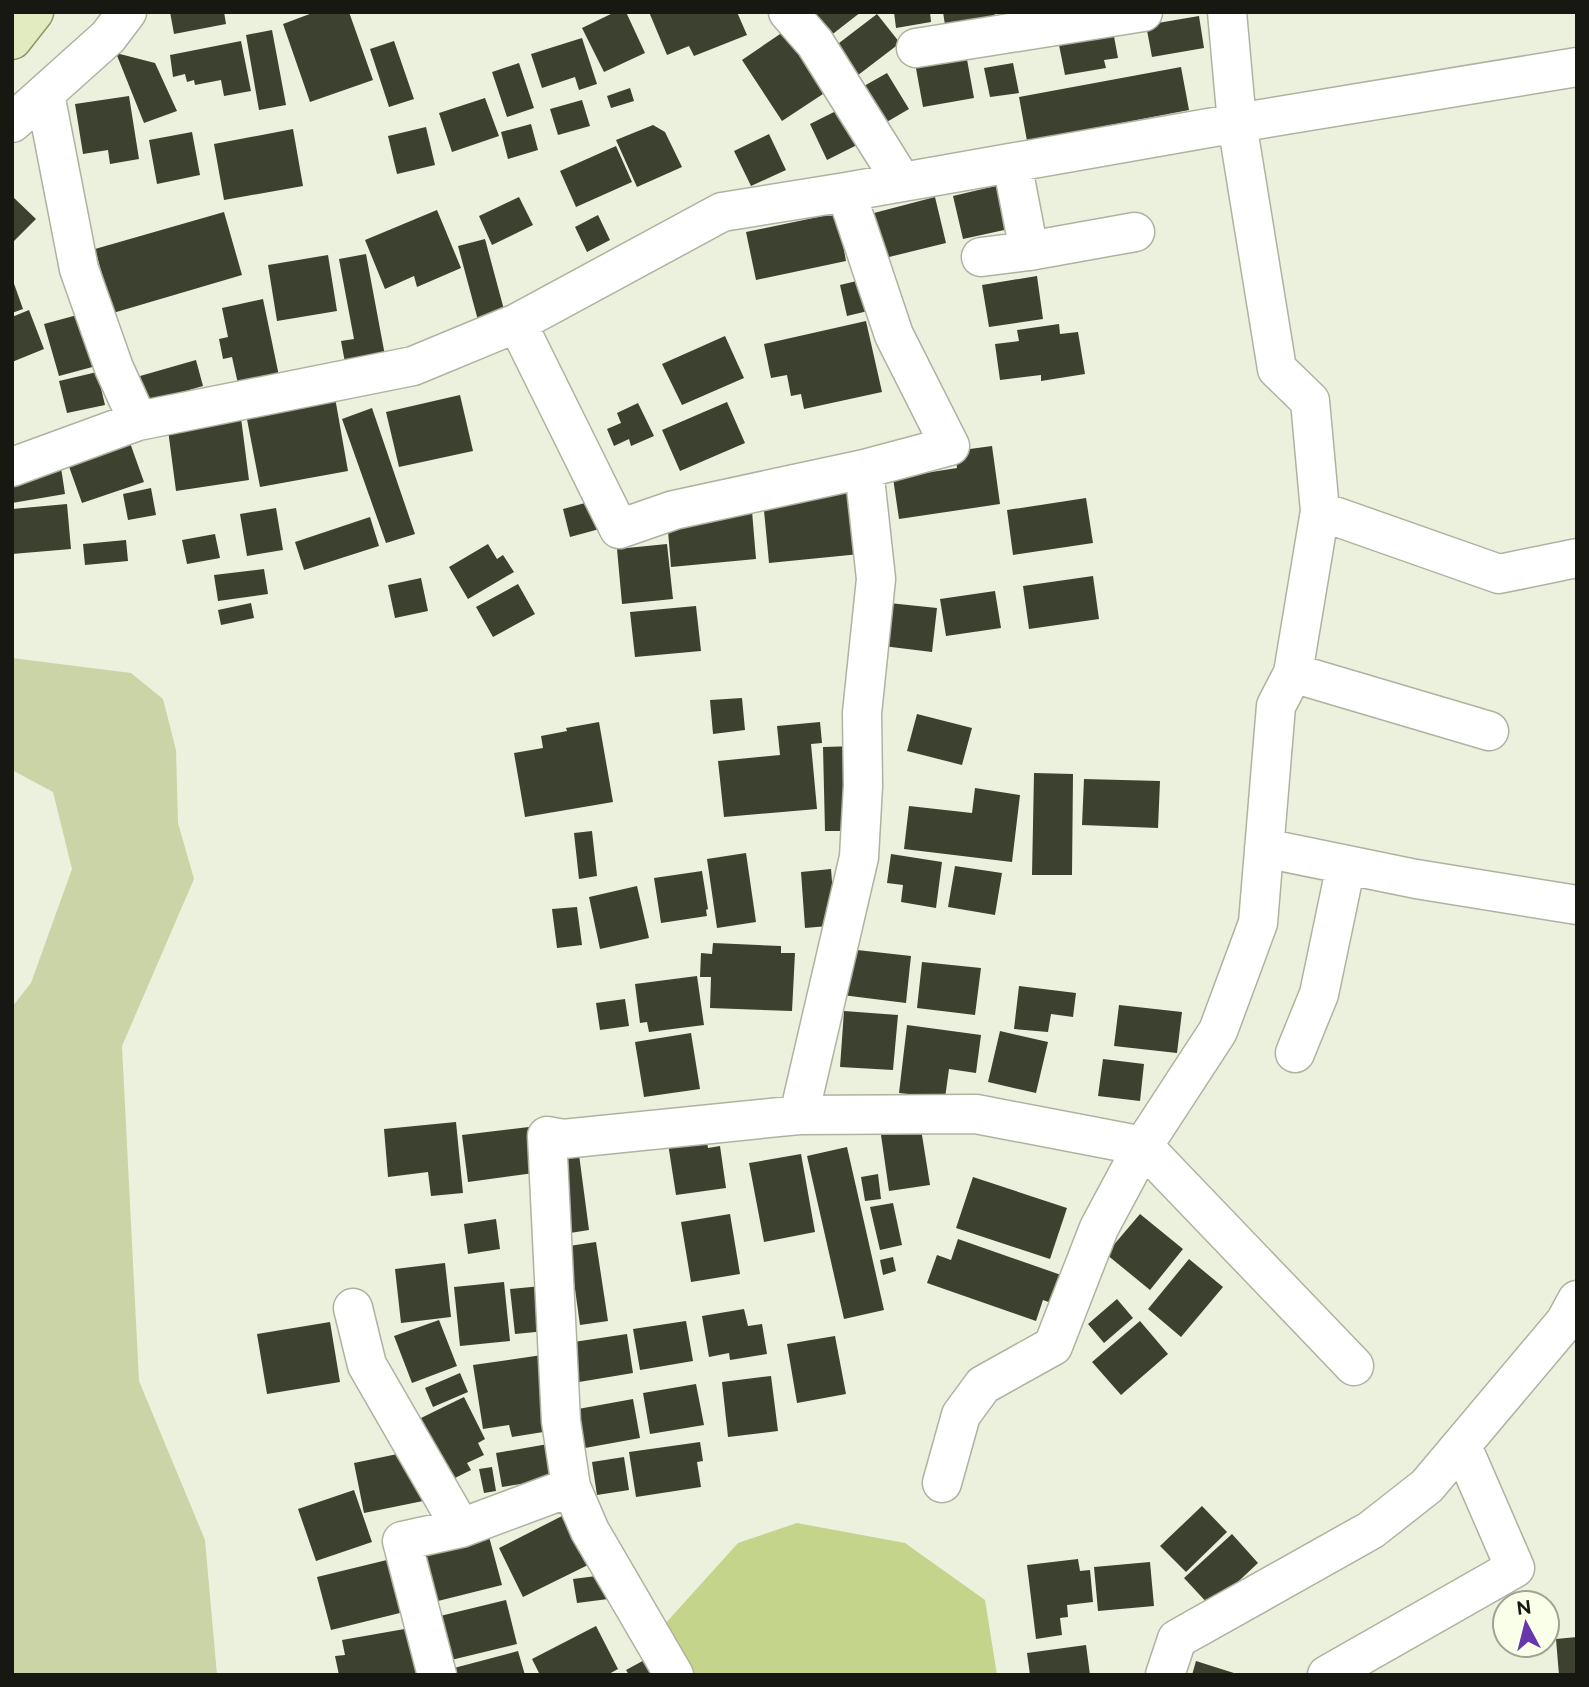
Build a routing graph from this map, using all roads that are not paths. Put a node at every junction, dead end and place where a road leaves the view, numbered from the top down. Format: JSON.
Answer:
{"nodes":[{"id":1,"x":34,"y":12,"type":"edge"},
{"id":2,"x":127,"y":12,"type":"edge"},
{"id":3,"x":788,"y":12,"type":"edge"},
{"id":4,"x":1143,"y":12,"type":"edge"},
{"id":5,"x":1227,"y":12,"type":"edge"},
{"id":6,"x":12,"y":40,"type":"edge"},
{"id":7,"x":916,"y":48,"type":"dead end"},
{"id":8,"x":1577,"y":67,"type":"edge"},
{"id":9,"x":45,"y":94,"type":"junction"},
{"id":10,"x":12,"y":123,"type":"edge"},
{"id":11,"x":1237,"y":123,"type":"junction"},
{"id":12,"x":1013,"y":163,"type":"junction"},
{"id":13,"x":902,"y":182,"type":"junction"},
{"id":14,"x":846,"y":192,"type":"junction"},
{"id":15,"x":1135,"y":232,"type":"dead end"},
{"id":16,"x":1029,"y":251,"type":"junction"},
{"id":17,"x":981,"y":257,"type":"dead end"},
{"id":18,"x":517,"y":323,"type":"junction"},
{"id":19,"x":138,"y":421,"type":"junction"},
{"id":20,"x":12,"y":467,"type":"edge"},
{"id":21,"x":864,"y":469,"type":"junction"},
{"id":22,"x":1320,"y":511,"type":"junction"},
{"id":23,"x":1577,"y":558,"type":"edge"},
{"id":24,"x":1293,"y":673,"type":"junction"},
{"id":25,"x":1489,"y":731,"type":"dead end"},
{"id":26,"x":1264,"y":848,"type":"junction"},
{"id":27,"x":1346,"y":865,"type":"junction"},
{"id":28,"x":1577,"y":905,"type":"edge"},
{"id":29,"x":1295,"y":1053,"type":"dead end"},
{"id":30,"x":799,"y":1115,"type":"junction"},
{"id":31,"x":1143,"y":1146,"type":"junction"},
{"id":32,"x":1577,"y":1300,"type":"edge"},
{"id":33,"x":353,"y":1308,"type":"dead end"},
{"id":34,"x":1354,"y":1366,"type":"dead end"},
{"id":35,"x":1462,"y":1446,"type":"junction"},
{"id":36,"x":942,"y":1483,"type":"dead end"},
{"id":37,"x":571,"y":1488,"type":"junction"},
{"id":38,"x":461,"y":1528,"type":"junction"},
{"id":39,"x":436,"y":1675,"type":"edge"},
{"id":40,"x":674,"y":1675,"type":"edge"},
{"id":41,"x":1165,"y":1675,"type":"edge"},
{"id":42,"x":1327,"y":1675,"type":"edge"}],
"edges":[{"from":1,"to":6,"type":"main road"},
{"from":2,"to":9,"type":"street"},
{"from":3,"to":13,"type":"street"},
{"from":4,"to":7,"type":"street"},
{"from":5,"to":11,"type":"street"},
{"from":8,"to":11,"type":"street"},
{"from":9,"to":10,"type":"street"},
{"from":9,"to":19,"type":"street"},
{"from":11,"to":12,"type":"street"},
{"from":11,"to":22,"type":"street"},
{"from":12,"to":13,"type":"street"},
{"from":12,"to":16,"type":"street"},
{"from":13,"to":14,"type":"street"},
{"from":14,"to":18,"type":"street"},
{"from":14,"to":21,"type":"street"},
{"from":15,"to":16,"type":"street"},
{"from":16,"to":17,"type":"street"},
{"from":18,"to":19,"type":"street"},
{"from":18,"to":21,"type":"street"},
{"from":19,"to":20,"type":"street"},
{"from":21,"to":30,"type":"street"},
{"from":22,"to":23,"type":"street"},
{"from":22,"to":24,"type":"street"},
{"from":24,"to":25,"type":"street"},
{"from":24,"to":26,"type":"street"},
{"from":26,"to":27,"type":"street"},
{"from":26,"to":31,"type":"street"},
{"from":27,"to":28,"type":"street"},
{"from":27,"to":29,"type":"street"},
{"from":30,"to":31,"type":"street"},
{"from":30,"to":37,"type":"street"},
{"from":31,"to":34,"type":"street"},
{"from":31,"to":36,"type":"street"},
{"from":32,"to":35,"type":"street"},
{"from":33,"to":38,"type":"street"},
{"from":35,"to":41,"type":"street"},
{"from":35,"to":42,"type":"street"},
{"from":37,"to":38,"type":"street"},
{"from":37,"to":40,"type":"street"},
{"from":38,"to":39,"type":"street"}]}
